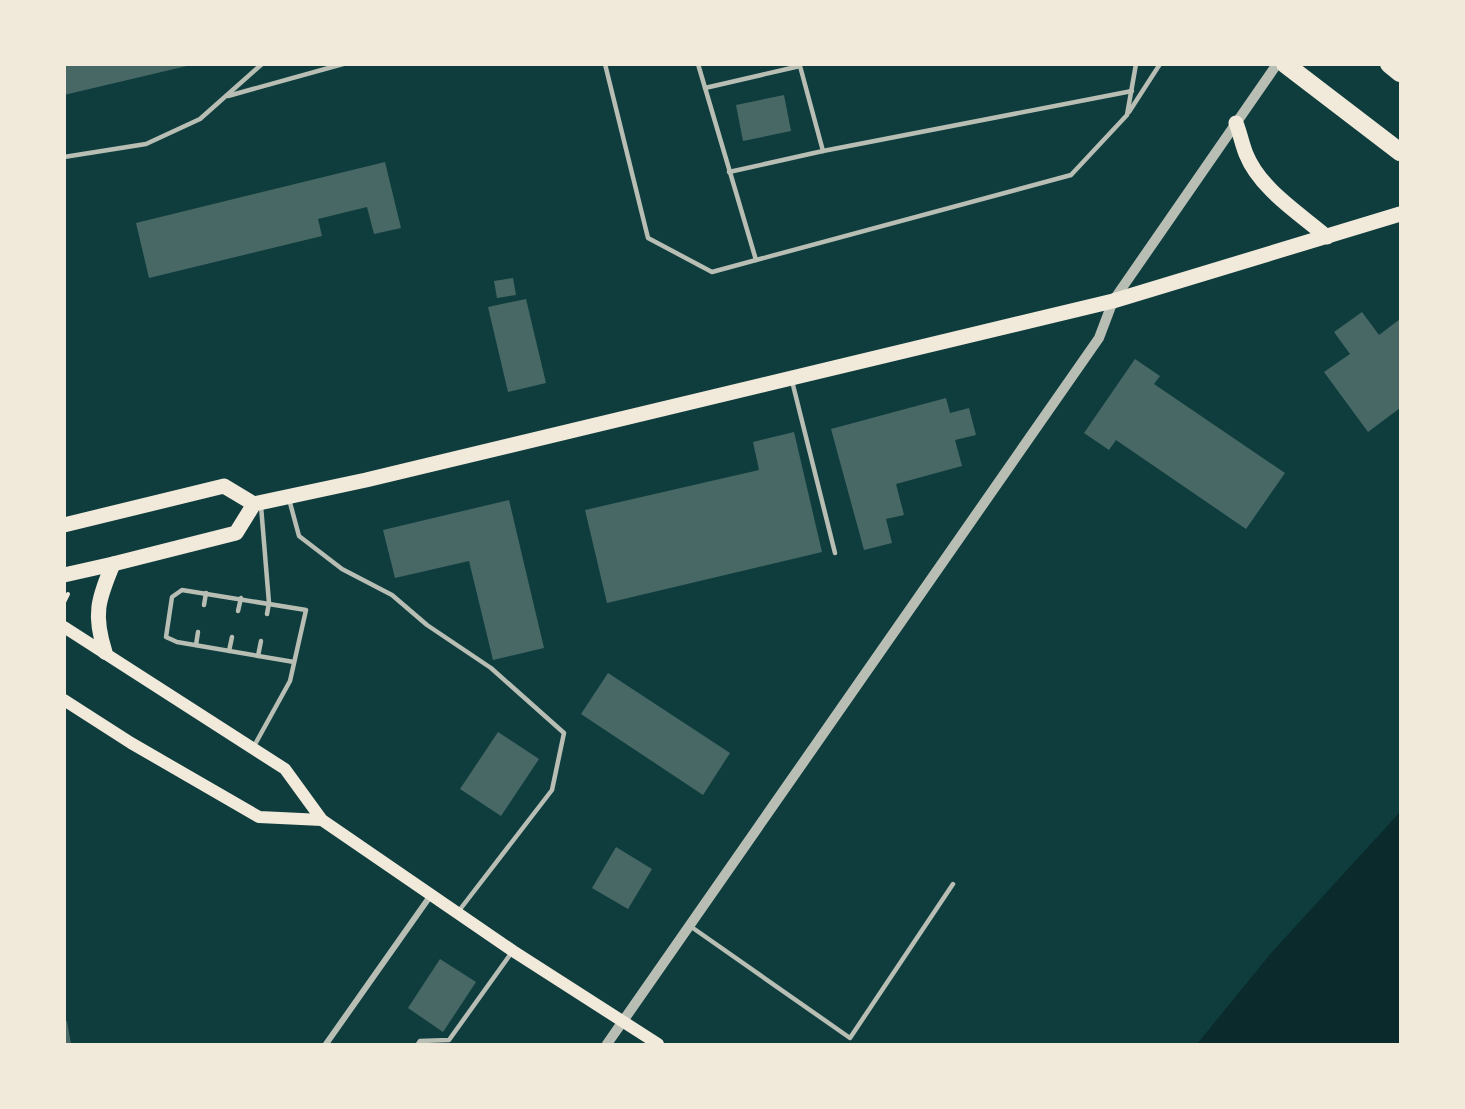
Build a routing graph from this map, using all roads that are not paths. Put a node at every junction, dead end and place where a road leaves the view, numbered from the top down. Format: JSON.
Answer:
{"nodes":[{"id":1,"x":262,"y":64,"type":"edge"},
{"id":2,"x":343,"y":64,"type":"edge"},
{"id":3,"x":605,"y":64,"type":"edge"},
{"id":4,"x":698,"y":64,"type":"edge"},
{"id":5,"x":1136,"y":64,"type":"edge"},
{"id":6,"x":1160,"y":64,"type":"edge"},
{"id":7,"x":1277,"y":64,"type":"edge"},
{"id":8,"x":1285,"y":64,"type":"edge"},
{"id":9,"x":1389,"y":64,"type":"edge"},
{"id":10,"x":802,"y":65,"type":"edge"},
{"id":11,"x":1401,"y":73,"type":"edge"},
{"id":12,"x":705,"y":88,"type":"junction"},
{"id":13,"x":1132,"y":91,"type":"junction"},
{"id":14,"x":226,"y":97,"type":"junction"},
{"id":15,"x":1127,"y":115,"type":"junction"},
{"id":16,"x":1236,"y":123,"type":"junction"},
{"id":17,"x":823,"y":151,"type":"junction"},
{"id":18,"x":1401,"y":152,"type":"edge"},
{"id":19,"x":64,"y":157,"type":"edge"},
{"id":20,"x":729,"y":172,"type":"junction"},
{"id":21,"x":1401,"y":214,"type":"edge"},
{"id":22,"x":1327,"y":237,"type":"junction"},
{"id":23,"x":756,"y":260,"type":"junction"},
{"id":24,"x":1113,"y":301,"type":"junction"},
{"id":25,"x":791,"y":378,"type":"junction"},
{"id":26,"x":288,"y":497,"type":"junction"},
{"id":27,"x":257,"y":504,"type":"junction"},
{"id":28,"x":64,"y":525,"type":"edge"},
{"id":29,"x":835,"y":554,"type":"dead end"},
{"id":30,"x":113,"y":564,"type":"junction"},
{"id":31,"x":64,"y":574,"type":"edge"},
{"id":32,"x":206,"y":593,"type":"junction"},
{"id":33,"x":241,"y":598,"type":"junction"},
{"id":34,"x":269,"y":603,"type":"junction"},
{"id":35,"x":204,"y":605,"type":"dead end"},
{"id":36,"x":238,"y":611,"type":"dead end"},
{"id":37,"x":267,"y":614,"type":"dead end"},
{"id":38,"x":64,"y":627,"type":"edge"},
{"id":39,"x":198,"y":632,"type":"dead end"},
{"id":40,"x":232,"y":637,"type":"dead end"},
{"id":41,"x":261,"y":641,"type":"dead end"},
{"id":42,"x":196,"y":645,"type":"junction"},
{"id":43,"x":229,"y":651,"type":"junction"},
{"id":44,"x":105,"y":652,"type":"junction"},
{"id":45,"x":258,"y":656,"type":"junction"},
{"id":46,"x":294,"y":662,"type":"junction"},
{"id":47,"x":64,"y":700,"type":"edge"},
{"id":48,"x":253,"y":748,"type":"junction"},
{"id":49,"x":322,"y":820,"type":"junction"},
{"id":50,"x":953,"y":884,"type":"dead end"},
{"id":51,"x":431,"y":894,"type":"junction"},
{"id":52,"x":458,"y":912,"type":"junction"},
{"id":53,"x":690,"y":926,"type":"junction"},
{"id":54,"x":513,"y":951,"type":"junction"},
{"id":55,"x":623,"y":1022,"type":"junction"},
{"id":56,"x":326,"y":1044,"type":"edge"},
{"id":57,"x":418,"y":1044,"type":"edge"},
{"id":58,"x":608,"y":1044,"type":"edge"},
{"id":59,"x":658,"y":1044,"type":"edge"}],
"edges":[{"from":1,"to":14,"type":"lane"},
{"from":2,"to":14,"type":"lane"},
{"from":3,"to":23,"type":"lane"},
{"from":4,"to":12,"type":"lane"},
{"from":5,"to":13,"type":"lane"},
{"from":6,"to":15,"type":"lane"},
{"from":7,"to":16,"type":"street"},
{"from":8,"to":18,"type":"highway"},
{"from":9,"to":11,"type":"highway"},
{"from":10,"to":12,"type":"lane"},
{"from":10,"to":17,"type":"lane"},
{"from":12,"to":20,"type":"lane"},
{"from":13,"to":15,"type":"lane"},
{"from":13,"to":17,"type":"lane"},
{"from":14,"to":19,"type":"lane"},
{"from":15,"to":23,"type":"lane"},
{"from":16,"to":22,"type":"main road"},
{"from":16,"to":24,"type":"street"},
{"from":17,"to":20,"type":"lane"},
{"from":20,"to":23,"type":"lane"},
{"from":21,"to":22,"type":"main road"},
{"from":22,"to":24,"type":"main road"},
{"from":24,"to":25,"type":"main road"},
{"from":24,"to":53,"type":"street"},
{"from":25,"to":26,"type":"main road"},
{"from":25,"to":29,"type":"lane"},
{"from":26,"to":27,"type":"main road"},
{"from":26,"to":52,"type":"lane"},
{"from":27,"to":28,"type":"main road"},
{"from":27,"to":30,"type":"main road"},
{"from":27,"to":34,"type":"lane"},
{"from":30,"to":31,"type":"main road"},
{"from":30,"to":44,"type":"main road"},
{"from":32,"to":33,"type":"lane"},
{"from":32,"to":35,"type":"lane"},
{"from":32,"to":42,"type":"lane"},
{"from":33,"to":34,"type":"lane"},
{"from":33,"to":36,"type":"lane"},
{"from":34,"to":37,"type":"lane"},
{"from":34,"to":46,"type":"lane"},
{"from":38,"to":44,"type":"main road"},
{"from":39,"to":42,"type":"lane"},
{"from":40,"to":43,"type":"lane"},
{"from":41,"to":45,"type":"lane"},
{"from":42,"to":43,"type":"lane"},
{"from":43,"to":45,"type":"lane"},
{"from":44,"to":48,"type":"main road"},
{"from":45,"to":46,"type":"lane"},
{"from":46,"to":48,"type":"lane"},
{"from":47,"to":49,"type":"main road"},
{"from":48,"to":49,"type":"main road"},
{"from":49,"to":51,"type":"main road"},
{"from":50,"to":53,"type":"lane"},
{"from":51,"to":52,"type":"main road"},
{"from":51,"to":56,"type":"street"},
{"from":52,"to":54,"type":"main road"},
{"from":53,"to":55,"type":"street"},
{"from":54,"to":55,"type":"main road"},
{"from":54,"to":57,"type":"lane"},
{"from":55,"to":58,"type":"street"},
{"from":55,"to":59,"type":"main road"}]}
